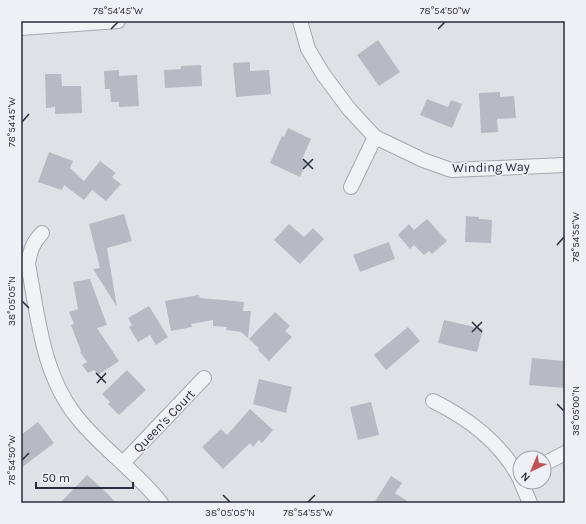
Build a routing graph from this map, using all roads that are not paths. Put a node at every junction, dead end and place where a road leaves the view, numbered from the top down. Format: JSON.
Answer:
{"nodes":[{"id":1,"x":118,"y":21,"type":"edge"},
{"id":2,"x":300,"y":21,"type":"edge"},
{"id":3,"x":21,"y":28,"type":"edge"},
{"id":4,"x":376,"y":137,"type":"junction"},
{"id":5,"x":565,"y":165,"type":"edge"},
{"id":6,"x":351,"y":187,"type":"dead end"},
{"id":7,"x":42,"y":233,"type":"dead end"},
{"id":8,"x":204,"y":378,"type":"dead end"},
{"id":9,"x":433,"y":401,"type":"dead end"},
{"id":10,"x":565,"y":453,"type":"edge"},
{"id":11,"x":552,"y":460,"type":"edge"},
{"id":12,"x":123,"y":463,"type":"junction"},
{"id":13,"x":512,"y":467,"type":"edge"},
{"id":14,"x":525,"y":490,"type":"edge"},
{"id":15,"x":161,"y":503,"type":"edge"},
{"id":16,"x":530,"y":503,"type":"edge"}],
"edges":[{"from":1,"to":3,"type":"street"},
{"from":2,"to":4,"type":"street","name":"Winding Way"},
{"from":4,"to":5,"type":"street","name":"Winding Way"},
{"from":4,"to":6,"type":"street"},
{"from":7,"to":12,"type":"street"},
{"from":8,"to":12,"type":"street","name":"Queen's Court"},
{"from":9,"to":13,"type":"street"},
{"from":10,"to":11,"type":"street"},
{"from":12,"to":15,"type":"street"},
{"from":14,"to":16,"type":"street"}]}
